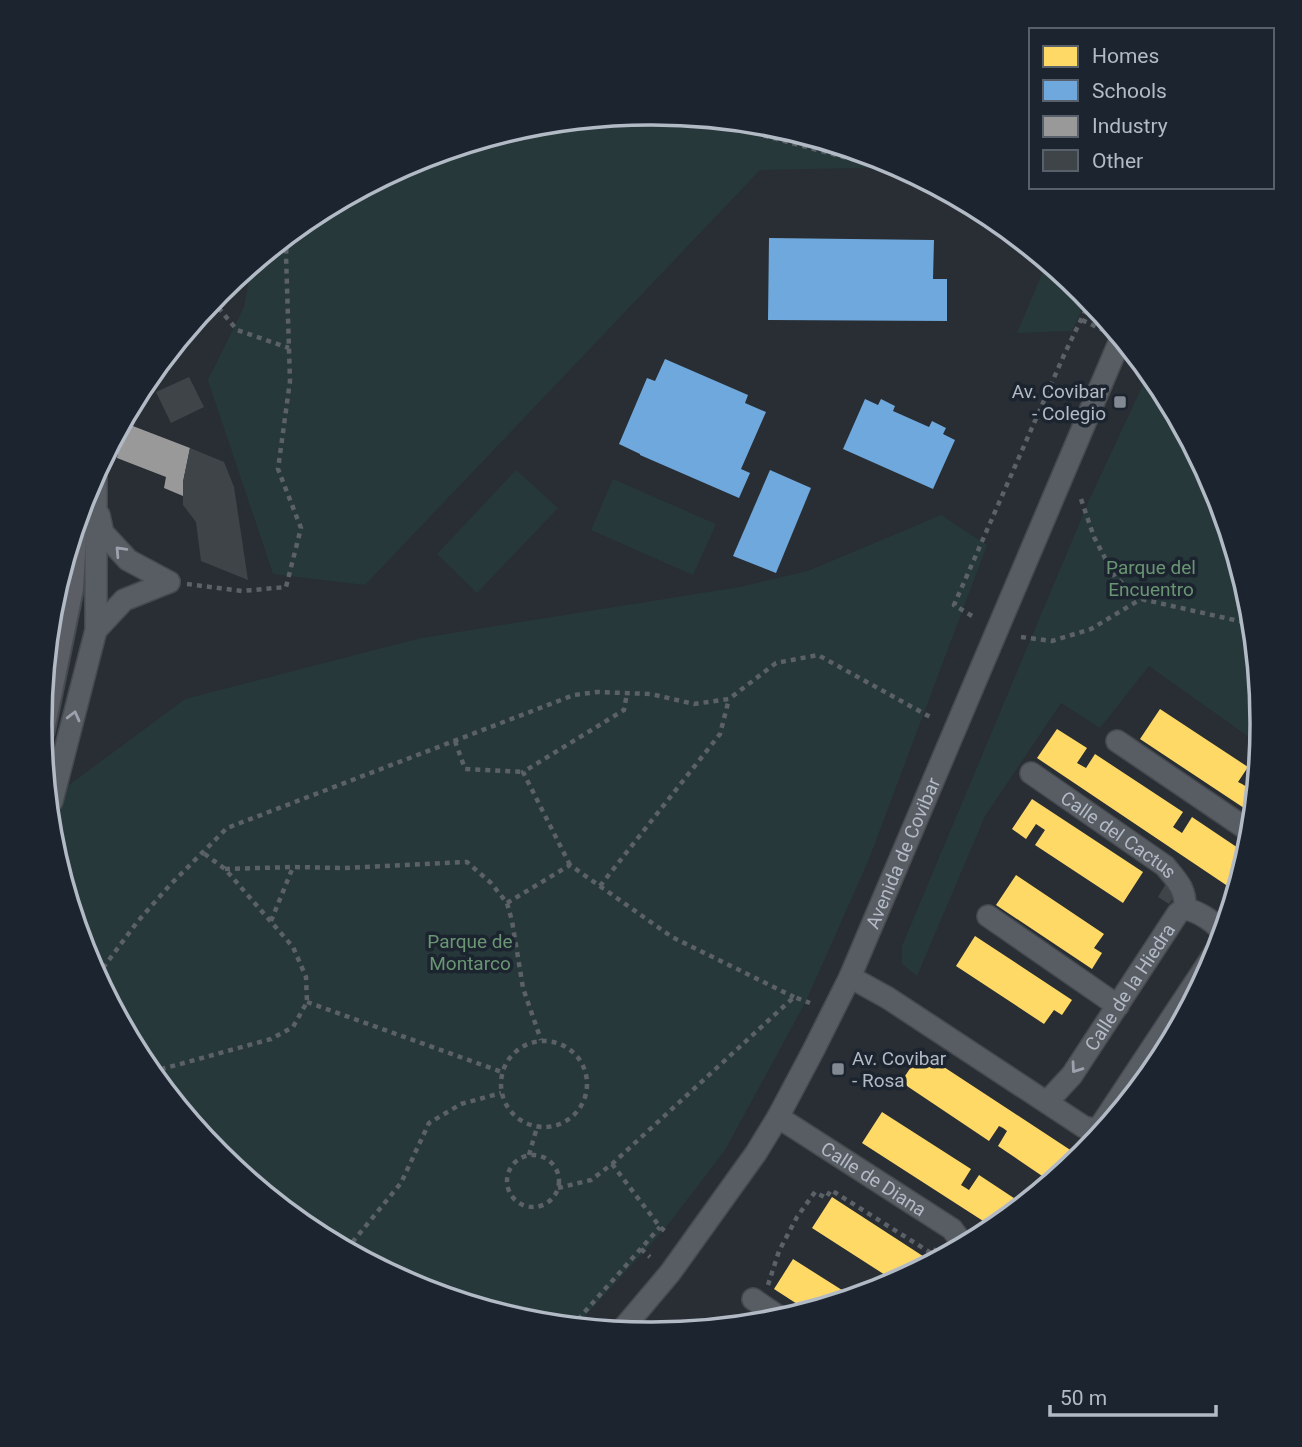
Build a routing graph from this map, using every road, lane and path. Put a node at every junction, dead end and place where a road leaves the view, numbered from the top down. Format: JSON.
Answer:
{"nodes":[{"id":1,"x":773,"y":138,"type":"edge"},
{"id":2,"x":841,"y":156,"type":"edge"},
{"id":3,"x":286,"y":250,"type":"edge"},
{"id":4,"x":220,"y":309,"type":"edge"},
{"id":5,"x":1085,"y":312,"type":"edge"},
{"id":6,"x":289,"y":348,"type":"junction"},
{"id":7,"x":1117,"y":348,"type":"edge"},
{"id":8,"x":1081,"y":499,"type":"dead end"},
{"id":9,"x":95,"y":501,"type":"edge"},
{"id":10,"x":95,"y":502,"type":"edge"},
{"id":11,"x":70,"y":580,"type":"edge"},
{"id":12,"x":169,"y":582,"type":"junction"},
{"id":13,"x":1141,"y":599,"type":"junction"},
{"id":14,"x":972,"y":616,"type":"dead end"},
{"id":15,"x":1240,"y":621,"type":"edge"},
{"id":16,"x":96,"y":630,"type":"junction"},
{"id":17,"x":1021,"y":638,"type":"dead end"},
{"id":18,"x":58,"y":649,"type":"edge"},
{"id":19,"x":627,"y":693,"type":"junction"},
{"id":20,"x":729,"y":699,"type":"junction"},
{"id":21,"x":932,"y":718,"type":"dead end"},
{"id":22,"x":455,"y":741,"type":"junction"},
{"id":23,"x":1117,"y":741,"type":"dead end"},
{"id":24,"x":523,"y":772,"type":"junction"},
{"id":25,"x":1031,"y":773,"type":"dead end"},
{"id":26,"x":56,"y":785,"type":"edge"},
{"id":27,"x":1240,"y":825,"type":"edge"},
{"id":28,"x":202,"y":852,"type":"junction"},
{"id":29,"x":570,"y":865,"type":"junction"},
{"id":30,"x":293,"y":867,"type":"junction"},
{"id":31,"x":225,"y":869,"type":"junction"},
{"id":32,"x":600,"y":886,"type":"junction"},
{"id":33,"x":507,"y":903,"type":"junction"},
{"id":34,"x":1185,"y":909,"type":"junction"},
{"id":35,"x":988,"y":916,"type":"dead end"},
{"id":36,"x":271,"y":921,"type":"junction"},
{"id":37,"x":1215,"y":924,"type":"edge"},
{"id":38,"x":104,"y":966,"type":"edge"},
{"id":39,"x":850,"y":977,"type":"junction"},
{"id":40,"x":794,"y":997,"type":"junction"},
{"id":41,"x":307,"y":1002,"type":"junction"},
{"id":42,"x":810,"y":1003,"type":"dead end"},
{"id":43,"x":1118,"y":1006,"type":"junction"},
{"id":44,"x":1172,"y":1018,"type":"edge"},
{"id":45,"x":541,"y":1040,"type":"junction"},
{"id":46,"x":162,"y":1069,"type":"edge"},
{"id":47,"x":502,"y":1072,"type":"junction"},
{"id":48,"x":1123,"y":1091,"type":"edge"},
{"id":49,"x":501,"y":1093,"type":"junction"},
{"id":50,"x":1046,"y":1102,"type":"junction"},
{"id":51,"x":778,"y":1117,"type":"junction"},
{"id":52,"x":537,"y":1127,"type":"junction"},
{"id":53,"x":1091,"y":1128,"type":"edge"},
{"id":54,"x":529,"y":1155,"type":"junction"},
{"id":55,"x":612,"y":1164,"type":"junction"},
{"id":56,"x":558,"y":1188,"type":"junction"},
{"id":57,"x":660,"y":1227,"type":"junction"},
{"id":58,"x":667,"y":1233,"type":"dead end"},
{"id":59,"x":960,"y":1236,"type":"edge"},
{"id":60,"x":352,"y":1242,"type":"edge"},
{"id":61,"x":641,"y":1249,"type":"junction"},
{"id":62,"x":779,"y":1251,"type":"dead end"},
{"id":63,"x":929,"y":1253,"type":"edge"},
{"id":64,"x":650,"y":1257,"type":"dead end"},
{"id":65,"x":753,"y":1299,"type":"dead end"},
{"id":66,"x":769,"y":1310,"type":"edge"},
{"id":67,"x":580,"y":1318,"type":"edge"},
{"id":68,"x":629,"y":1321,"type":"edge"}],
"edges":[{"from":1,"to":2,"type":"path"},
{"from":3,"to":6,"type":"path"},
{"from":4,"to":6,"type":"path"},
{"from":5,"to":14,"type":"path"},
{"from":6,"to":12,"type":"path"},
{"from":7,"to":39,"type":"street","name":"Avenida de Covibar"},
{"from":8,"to":13,"type":"path"},
{"from":12,"to":9,"type":"street","one_way":true},
{"from":10,"to":16,"type":"street"},
{"from":11,"to":18,"type":"main road"},
{"from":12,"to":16,"type":"street"},
{"from":13,"to":15,"type":"path"},
{"from":13,"to":17,"type":"path"},
{"from":26,"to":16,"type":"street","one_way":true},
{"from":19,"to":20,"type":"path"},
{"from":19,"to":22,"type":"path"},
{"from":19,"to":24,"type":"path"},
{"from":20,"to":21,"type":"path"},
{"from":20,"to":32,"type":"path"},
{"from":22,"to":24,"type":"path"},
{"from":22,"to":28,"type":"path"},
{"from":23,"to":27,"type":"street"},
{"from":24,"to":29,"type":"path"},
{"from":25,"to":34,"type":"street","name":"Calle del Cactus"},
{"from":28,"to":31,"type":"path"},
{"from":28,"to":38,"type":"path"},
{"from":29,"to":32,"type":"path"},
{"from":29,"to":33,"type":"path"},
{"from":30,"to":31,"type":"path"},
{"from":30,"to":33,"type":"path"},
{"from":30,"to":36,"type":"path"},
{"from":31,"to":36,"type":"path"},
{"from":32,"to":40,"type":"path"},
{"from":33,"to":45,"type":"path"},
{"from":34,"to":37,"type":"street","name":"Calle de la Hiedra"},
{"from":34,"to":43,"type":"street","name":"Calle de la Hiedra"},
{"from":35,"to":43,"type":"street"},
{"from":36,"to":41,"type":"path"},
{"from":39,"to":50,"type":"street"},
{"from":39,"to":51,"type":"street","name":"Avenida de Covibar"},
{"from":40,"to":42,"type":"path"},
{"from":40,"to":55,"type":"path"},
{"from":41,"to":46,"type":"path"},
{"from":41,"to":47,"type":"path"},
{"from":43,"to":50,"type":"street","name":"Calle de la Hiedra","one_way":true},
{"from":44,"to":48,"type":"street"},
{"from":45,"to":47,"type":"path"},
{"from":45,"to":52,"type":"path"},
{"from":47,"to":49,"type":"path"},
{"from":49,"to":52,"type":"path"},
{"from":49,"to":60,"type":"path"},
{"from":50,"to":53,"type":"street"},
{"from":51,"to":59,"type":"street","name":"Calle de Diana"},
{"from":51,"to":68,"type":"street","name":"Avenida de Covibar"},
{"from":52,"to":54,"type":"path"},
{"from":54,"to":56,"type":"path"},
{"from":54,"to":56,"type":"path"},
{"from":55,"to":56,"type":"path"},
{"from":55,"to":57,"type":"path"},
{"from":57,"to":58,"type":"path"},
{"from":57,"to":61,"type":"path"},
{"from":61,"to":64,"type":"path"},
{"from":61,"to":67,"type":"path"},
{"from":62,"to":63,"type":"path"},
{"from":65,"to":66,"type":"street"}]}
